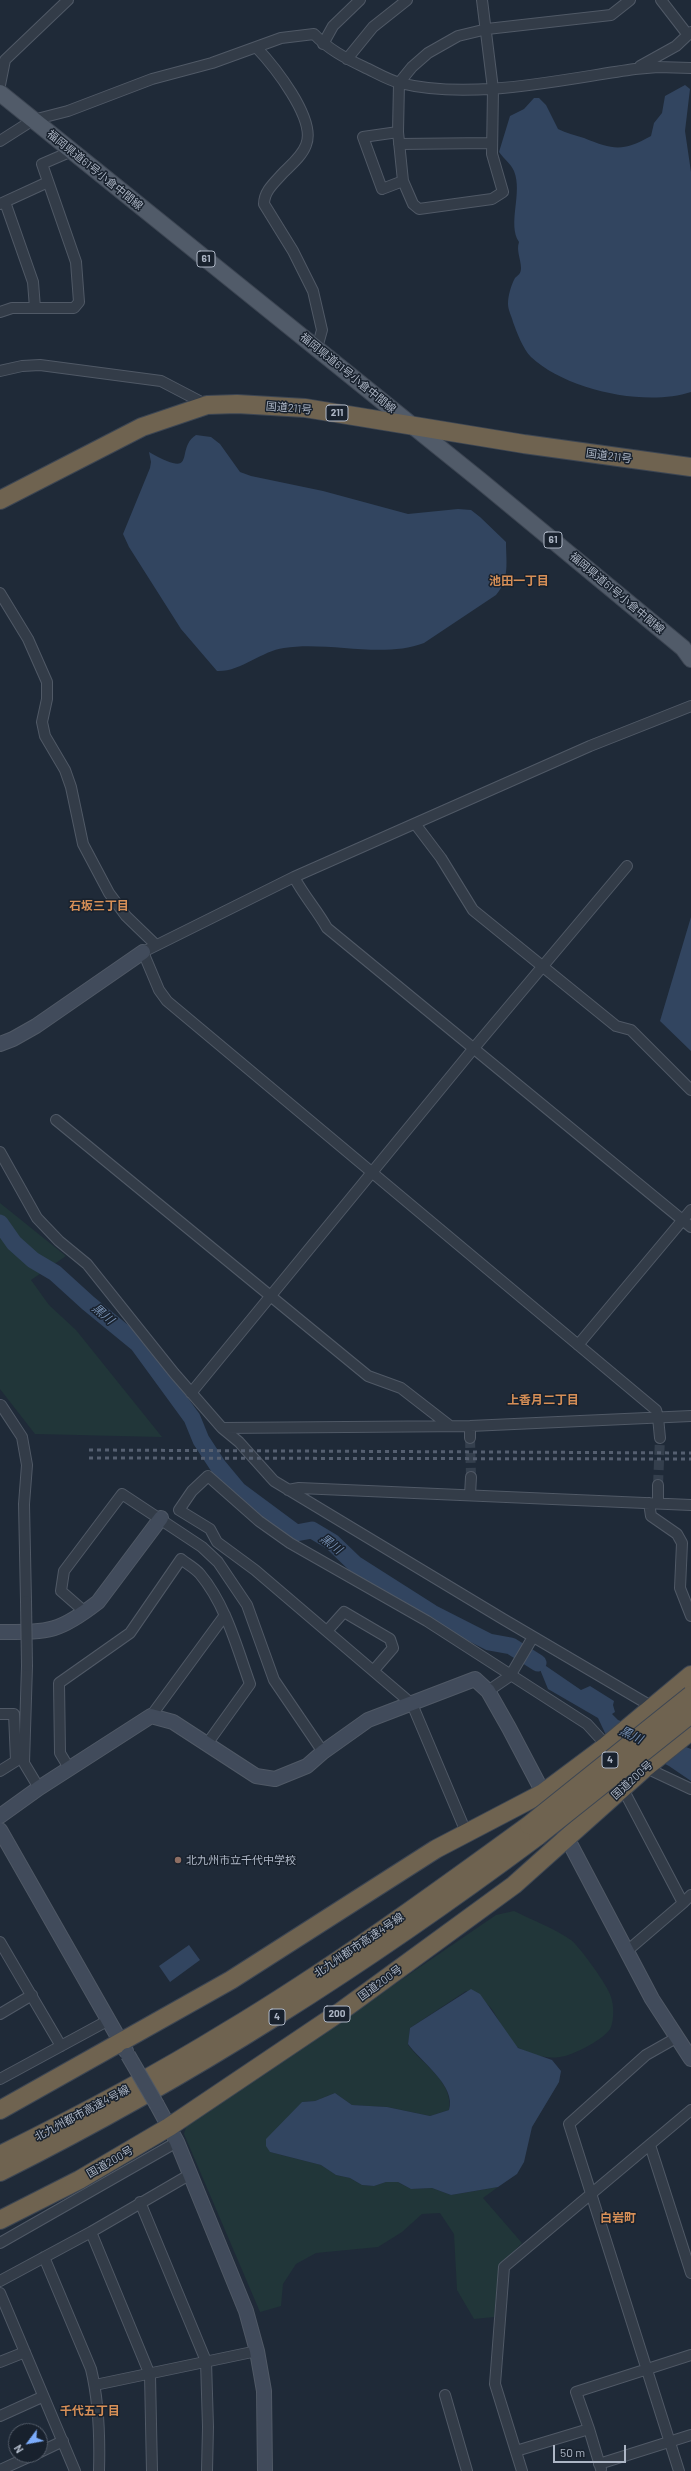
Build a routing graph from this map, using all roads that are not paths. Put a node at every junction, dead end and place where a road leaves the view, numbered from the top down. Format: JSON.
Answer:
{"nodes":[{"id":1,"x":68,"y":0,"type":"edge"},
{"id":2,"x":360,"y":0,"type":"edge"},
{"id":3,"x":407,"y":0,"type":"edge"},
{"id":4,"x":482,"y":0,"type":"edge"},
{"id":5,"x":630,"y":0,"type":"edge"},
{"id":6,"x":661,"y":0,"type":"edge"},
{"id":7,"x":487,"y":29,"type":"junction"},
{"id":8,"x":690,"y":33,"type":"edge"},
{"id":9,"x":323,"y":44,"type":"junction"},
{"id":10,"x":256,"y":48,"type":"junction"},
{"id":11,"x":347,"y":59,"type":"junction"},
{"id":12,"x":691,"y":68,"type":"edge"},
{"id":13,"x":635,"y":69,"type":"junction"},
{"id":14,"x":399,"y":83,"type":"junction"},
{"id":15,"x":0,"y":85,"type":"edge"},
{"id":16,"x":493,"y":89,"type":"junction"},
{"id":17,"x":0,"y":93,"type":"edge"},
{"id":18,"x":33,"y":120,"type":"junction"},
{"id":19,"x":398,"y":132,"type":"junction"},
{"id":20,"x":0,"y":141,"type":"edge"},
{"id":21,"x":491,"y":142,"type":"junction"},
{"id":22,"x":399,"y":144,"type":"junction"},
{"id":23,"x":72,"y":151,"type":"junction"},
{"id":24,"x":403,"y":181,"type":"junction"},
{"id":25,"x":48,"y":182,"type":"junction"},
{"id":26,"x":2,"y":203,"type":"edge"},
{"id":27,"x":35,"y":308,"type":"junction"},
{"id":28,"x":0,"y":312,"type":"edge"},
{"id":29,"x":317,"y":348,"type":"junction"},
{"id":30,"x":0,"y":371,"type":"edge"},
{"id":31,"x":208,"y":405,"type":"junction"},
{"id":32,"x":412,"y":425,"type":"junction"},
{"id":33,"x":691,"y":467,"type":"edge"},
{"id":34,"x":0,"y":500,"type":"edge"},
{"id":35,"x":0,"y":593,"type":"edge"},
{"id":36,"x":691,"y":659,"type":"edge"},
{"id":37,"x":691,"y":706,"type":"edge"},
{"id":38,"x":416,"y":825,"type":"junction"},
{"id":39,"x":627,"y":866,"type":"dead end"},
{"id":40,"x":294,"y":877,"type":"junction"},
{"id":41,"x":156,"y":945,"type":"junction"},
{"id":42,"x":142,"y":952,"type":"junction"},
{"id":43,"x":542,"y":966,"type":"junction"},
{"id":44,"x":0,"y":1044,"type":"edge"},
{"id":45,"x":474,"y":1048,"type":"junction"},
{"id":46,"x":691,"y":1090,"type":"edge"},
{"id":47,"x":56,"y":1120,"type":"dead end"},
{"id":48,"x":0,"y":1152,"type":"edge"},
{"id":49,"x":373,"y":1171,"type":"junction"},
{"id":50,"x":691,"y":1210,"type":"edge"},
{"id":51,"x":683,"y":1220,"type":"junction"},
{"id":52,"x":691,"y":1227,"type":"edge"},
{"id":53,"x":270,"y":1297,"type":"junction"},
{"id":54,"x":578,"y":1346,"type":"junction"},
{"id":55,"x":191,"y":1393,"type":"junction"},
{"id":56,"x":1,"y":1405,"type":"edge"},
{"id":57,"x":691,"y":1416,"type":"edge"},
{"id":58,"x":658,"y":1417,"type":"junction"},
{"id":59,"x":450,"y":1426,"type":"junction"},
{"id":60,"x":470,"y":1426,"type":"junction"},
{"id":61,"x":222,"y":1428,"type":"junction"},
{"id":62,"x":470,"y":1438,"type":"tunnel mouth"},
{"id":63,"x":660,"y":1438,"type":"tunnel mouth"},
{"id":64,"x":470,"y":1477,"type":"tunnel mouth"},
{"id":65,"x":658,"y":1485,"type":"tunnel mouth"},
{"id":66,"x":288,"y":1490,"type":"junction"},
{"id":67,"x":470,"y":1495,"type":"junction"},
{"id":68,"x":654,"y":1503,"type":"junction"},
{"id":69,"x":691,"y":1505,"type":"edge"},
{"id":70,"x":161,"y":1518,"type":"junction"},
{"id":71,"x":85,"y":1612,"type":"junction"},
{"id":72,"x":225,"y":1615,"type":"junction"},
{"id":73,"x":691,"y":1616,"type":"edge"},
{"id":74,"x":328,"y":1631,"type":"junction"},
{"id":75,"x":0,"y":1632,"type":"edge"},
{"id":76,"x":532,"y":1639,"type":"junction"},
{"id":77,"x":374,"y":1670,"type":"junction"},
{"id":78,"x":511,"y":1673,"type":"junction"},
{"id":79,"x":690,"y":1674,"type":"edge"},
{"id":80,"x":488,"y":1691,"type":"junction"},
{"id":81,"x":691,"y":1695,"type":"edge"},
{"id":82,"x":412,"y":1704,"type":"junction"},
{"id":83,"x":651,"y":1709,"type":"junction"},
{"id":84,"x":0,"y":1714,"type":"edge"},
{"id":85,"x":691,"y":1714,"type":"edge"},
{"id":86,"x":151,"y":1716,"type":"junction"},
{"id":87,"x":690,"y":1731,"type":"edge"},
{"id":88,"x":207,"y":1744,"type":"junction"},
{"id":89,"x":608,"y":1744,"type":"junction"},
{"id":90,"x":323,"y":1752,"type":"junction"},
{"id":91,"x":648,"y":1766,"type":"junction"},
{"id":92,"x":69,"y":1768,"type":"junction"},
{"id":93,"x":0,"y":1771,"type":"edge"},
{"id":94,"x":39,"y":1788,"type":"junction"},
{"id":95,"x":623,"y":1789,"type":"junction"},
{"id":96,"x":691,"y":1789,"type":"edge"},
{"id":97,"x":543,"y":1793,"type":"junction"},
{"id":98,"x":0,"y":1816,"type":"edge"},
{"id":99,"x":0,"y":1830,"type":"edge"},
{"id":100,"x":533,"y":1830,"type":"junction"},
{"id":101,"x":466,"y":1832,"type":"junction"},
{"id":102,"x":566,"y":1837,"type":"junction"},
{"id":103,"x":691,"y":1895,"type":"edge"},
{"id":104,"x":683,"y":1903,"type":"junction"},
{"id":105,"x":0,"y":1942,"type":"edge"},
{"id":106,"x":627,"y":1951,"type":"junction"},
{"id":107,"x":3,"y":1954,"type":"edge"},
{"id":108,"x":32,"y":1995,"type":"junction"},
{"id":109,"x":0,"y":2014,"type":"edge"},
{"id":110,"x":107,"y":2020,"type":"junction"},
{"id":111,"x":676,"y":2038,"type":"junction"},
{"id":112,"x":61,"y":2046,"type":"junction"},
{"id":113,"x":124,"y":2048,"type":"junction"},
{"id":114,"x":691,"y":2059,"type":"edge"},
{"id":115,"x":0,"y":2078,"type":"edge"},
{"id":116,"x":0,"y":2110,"type":"edge"},
{"id":117,"x":691,"y":2110,"type":"edge"},
{"id":118,"x":173,"y":2135,"type":"junction"},
{"id":119,"x":650,"y":2145,"type":"junction"},
{"id":120,"x":0,"y":2155,"type":"edge"},
{"id":121,"x":0,"y":2172,"type":"edge"},
{"id":122,"x":189,"y":2175,"type":"junction"},
{"id":123,"x":592,"y":2192,"type":"junction"},
{"id":124,"x":140,"y":2202,"type":"junction"},
{"id":125,"x":0,"y":2220,"type":"edge"},
{"id":126,"x":91,"y":2232,"type":"junction"},
{"id":127,"x":0,"y":2243,"type":"edge"},
{"id":128,"x":44,"y":2257,"type":"junction"},
{"id":129,"x":691,"y":2273,"type":"edge"},
{"id":130,"x":0,"y":2281,"type":"edge"},
{"id":131,"x":0,"y":2293,"type":"edge"},
{"id":132,"x":3,"y":2306,"type":"edge"},
{"id":133,"x":257,"y":2351,"type":"junction"},
{"id":134,"x":25,"y":2352,"type":"junction"},
{"id":135,"x":691,"y":2355,"type":"edge"},
{"id":136,"x":206,"y":2361,"type":"junction"},
{"id":137,"x":0,"y":2362,"type":"edge"},
{"id":138,"x":647,"y":2369,"type":"junction"},
{"id":139,"x":150,"y":2375,"type":"junction"},
{"id":140,"x":95,"y":2385,"type":"junction"},
{"id":141,"x":445,"y":2396,"type":"dead end"},
{"id":142,"x":42,"y":2397,"type":"junction"},
{"id":143,"x":0,"y":2416,"type":"edge"},
{"id":144,"x":589,"y":2429,"type":"junction"},
{"id":145,"x":691,"y":2435,"type":"edge"},
{"id":146,"x":64,"y":2441,"type":"junction"},
{"id":147,"x":670,"y":2441,"type":"junction"},
{"id":148,"x":48,"y":2448,"type":"edge"},
{"id":149,"x":516,"y":2451,"type":"junction"},
{"id":150,"x":15,"y":2463,"type":"edge"},
{"id":151,"x":600,"y":2468,"type":"edge"},
{"id":152,"x":0,"y":2470,"type":"edge"},
{"id":153,"x":75,"y":2471,"type":"edge"},
{"id":154,"x":98,"y":2471,"type":"edge"},
{"id":155,"x":152,"y":2471,"type":"edge"},
{"id":156,"x":207,"y":2471,"type":"edge"},
{"id":157,"x":265,"y":2471,"type":"edge"},
{"id":158,"x":468,"y":2471,"type":"edge"},
{"id":159,"x":522,"y":2471,"type":"edge"},
{"id":160,"x":679,"y":2471,"type":"edge"}],
"edges":[{"from":1,"to":15,"type":"street"},
{"from":2,"to":9,"type":"street"},
{"from":3,"to":11,"type":"street"},
{"from":4,"to":7,"type":"street"},
{"from":5,"to":7,"type":"street"},
{"from":6,"to":8,"type":"street"},
{"from":7,"to":14,"type":"street"},
{"from":7,"to":16,"type":"street"},
{"from":8,"to":13,"type":"street"},
{"from":9,"to":10,"type":"street"},
{"from":9,"to":11,"type":"street"},
{"from":10,"to":18,"type":"street"},
{"from":10,"to":29,"type":"street"},
{"from":11,"to":14,"type":"street"},
{"from":12,"to":13,"type":"street"},
{"from":13,"to":16,"type":"street"},
{"from":14,"to":16,"type":"street"},
{"from":14,"to":19,"type":"street"},
{"from":16,"to":21,"type":"street"},
{"from":17,"to":18,"type":"main road","name":"福岡県道61号小倉中間線","number":"61"},
{"from":18,"to":20,"type":"street"},
{"from":18,"to":23,"type":"main road","name":"福岡県道61号小倉中間線","number":"61"},
{"from":19,"to":22,"type":"street"},
{"from":19,"to":24,"type":"street"},
{"from":21,"to":22,"type":"street"},
{"from":21,"to":24,"type":"street"},
{"from":22,"to":24,"type":"street"},
{"from":23,"to":25,"type":"street"},
{"from":23,"to":29,"type":"main road","name":"福岡県道61号小倉中間線","number":"61"},
{"from":25,"to":26,"type":"street"},
{"from":25,"to":27,"type":"street"},
{"from":26,"to":27,"type":"street"},
{"from":27,"to":28,"type":"street"},
{"from":29,"to":32,"type":"main road","name":"福岡県道61号小倉中間線","number":"61"},
{"from":30,"to":31,"type":"street"},
{"from":31,"to":32,"type":"highway","name":"国道211号","number":"211"},
{"from":31,"to":34,"type":"highway","name":"国道211号","number":"211"},
{"from":32,"to":33,"type":"highway","name":"国道211号","number":"211"},
{"from":32,"to":36,"type":"main road","name":"福岡県道61号小倉中間線","number":"61"},
{"from":35,"to":41,"type":"street"},
{"from":37,"to":38,"type":"street"},
{"from":38,"to":40,"type":"street"},
{"from":38,"to":43,"type":"street"},
{"from":39,"to":43,"type":"street"},
{"from":40,"to":41,"type":"street"},
{"from":40,"to":45,"type":"street"},
{"from":41,"to":42,"type":"street"},
{"from":42,"to":44,"type":"street"},
{"from":42,"to":49,"type":"street"},
{"from":43,"to":45,"type":"street"},
{"from":43,"to":46,"type":"street"},
{"from":45,"to":49,"type":"street"},
{"from":45,"to":51,"type":"street"},
{"from":47,"to":53,"type":"street"},
{"from":48,"to":55,"type":"street"},
{"from":49,"to":53,"type":"street"},
{"from":49,"to":54,"type":"street"},
{"from":50,"to":51,"type":"street"},
{"from":51,"to":52,"type":"street"},
{"from":51,"to":54,"type":"street"},
{"from":53,"to":55,"type":"street"},
{"from":53,"to":59,"type":"street"},
{"from":54,"to":58,"type":"street"},
{"from":55,"to":61,"type":"street"},
{"from":56,"to":94,"type":"street","bridge":true},
{"from":57,"to":58,"type":"street"},
{"from":58,"to":60,"type":"street"},
{"from":58,"to":63,"type":"street"},
{"from":59,"to":60,"type":"street"},
{"from":59,"to":61,"type":"street"},
{"from":60,"to":62,"type":"street"},
{"from":61,"to":66,"type":"street"},
{"from":64,"to":67,"type":"street"},
{"from":65,"to":68,"type":"street"},
{"from":66,"to":67,"type":"street"},
{"from":66,"to":76,"type":"street"},
{"from":67,"to":68,"type":"street"},
{"from":68,"to":69,"type":"street"},
{"from":68,"to":73,"type":"street"},
{"from":70,"to":71,"type":"street"},
{"from":70,"to":71,"type":"street"},
{"from":70,"to":90,"type":"street"},
{"from":71,"to":75,"type":"street"},
{"from":72,"to":86,"type":"street"},
{"from":72,"to":88,"type":"street"},
{"from":72,"to":92,"type":"street"},
{"from":74,"to":77,"type":"street"},
{"from":74,"to":77,"type":"street"},
{"from":74,"to":78,"type":"street"},
{"from":76,"to":78,"type":"street"},
{"from":76,"to":83,"type":"street"},
{"from":77,"to":82,"type":"street"},
{"from":78,"to":80,"type":"street"},
{"from":78,"to":89,"type":"street"},
{"from":79,"to":83,"type":"highway"},
{"from":80,"to":82,"type":"street"},
{"from":80,"to":97,"type":"street"},
{"from":81,"to":100,"type":"highway","name":"北九州都市高速4号線","number":"4","bridge":true},
{"from":82,"to":90,"type":"street"},
{"from":82,"to":101,"type":"street"},
{"from":83,"to":87,"type":"street"},
{"from":83,"to":89,"type":"highway"},
{"from":84,"to":93,"type":"street"},
{"from":85,"to":100,"type":"highway","name":"北九州都市高速4号線","number":"4","bridge":true},
{"from":86,"to":88,"type":"street"},
{"from":86,"to":92,"type":"street"},
{"from":87,"to":91,"type":"highway","name":"国道200号","number":"200"},
{"from":88,"to":90,"type":"street"},
{"from":89,"to":91,"type":"street"},
{"from":89,"to":97,"type":"highway"},
{"from":91,"to":95,"type":"highway","name":"国道200号","number":"200"},
{"from":91,"to":96,"type":"street"},
{"from":92,"to":94,"type":"street"},
{"from":94,"to":98,"type":"street"},
{"from":95,"to":102,"type":"highway","name":"国道200号","number":"200"},
{"from":95,"to":104,"type":"street"},
{"from":97,"to":101,"type":"highway"},
{"from":97,"to":102,"type":"street"},
{"from":99,"to":110,"type":"street"},
{"from":100,"to":120,"type":"highway","name":"北九州都市高速4号線","number":"4"},
{"from":100,"to":121,"type":"highway","name":"北九州都市高速4号線","number":"4"},
{"from":101,"to":113,"type":"highway"},
{"from":102,"to":106,"type":"street"},
{"from":102,"to":118,"type":"highway","name":"国道200号","number":"200"},
{"from":103,"to":104,"type":"street"},
{"from":104,"to":106,"type":"street"},
{"from":105,"to":107,"type":"street"},
{"from":106,"to":111,"type":"street"},
{"from":107,"to":108,"type":"street"},
{"from":108,"to":109,"type":"street"},
{"from":108,"to":112,"type":"street"},
{"from":110,"to":112,"type":"street"},
{"from":110,"to":113,"type":"street"},
{"from":111,"to":114,"type":"street"},
{"from":111,"to":123,"type":"street"},
{"from":112,"to":115,"type":"street"},
{"from":113,"to":116,"type":"highway"},
{"from":113,"to":118,"type":"street","bridge":true},
{"from":117,"to":119,"type":"street"},
{"from":118,"to":122,"type":"street"},
{"from":118,"to":125,"type":"highway","name":"国道200号","number":"200"},
{"from":118,"to":127,"type":"street"},
{"from":119,"to":123,"type":"street"},
{"from":119,"to":129,"type":"street"},
{"from":122,"to":124,"type":"street"},
{"from":122,"to":133,"type":"street"},
{"from":123,"to":138,"type":"street"},
{"from":123,"to":149,"type":"street"},
{"from":124,"to":126,"type":"street"},
{"from":124,"to":136,"type":"street"},
{"from":126,"to":128,"type":"street"},
{"from":126,"to":139,"type":"street"},
{"from":128,"to":130,"type":"street"},
{"from":128,"to":140,"type":"street"},
{"from":131,"to":132,"type":"street"},
{"from":132,"to":134,"type":"street"},
{"from":133,"to":136,"type":"street"},
{"from":133,"to":157,"type":"street"},
{"from":134,"to":137,"type":"street"},
{"from":134,"to":142,"type":"street"},
{"from":135,"to":138,"type":"street"},
{"from":136,"to":139,"type":"street"},
{"from":136,"to":156,"type":"street"},
{"from":138,"to":144,"type":"street"},
{"from":138,"to":147,"type":"street"},
{"from":139,"to":140,"type":"street"},
{"from":139,"to":155,"type":"street"},
{"from":140,"to":154,"type":"street"},
{"from":141,"to":158,"type":"street"},
{"from":142,"to":143,"type":"street"},
{"from":142,"to":146,"type":"street"},
{"from":144,"to":149,"type":"street"},
{"from":144,"to":151,"type":"street"},
{"from":145,"to":147,"type":"street"},
{"from":146,"to":148,"type":"street"},
{"from":146,"to":153,"type":"street"},
{"from":147,"to":151,"type":"street"},
{"from":147,"to":160,"type":"street"},
{"from":149,"to":159,"type":"street"},
{"from":150,"to":152,"type":"street"}]}
